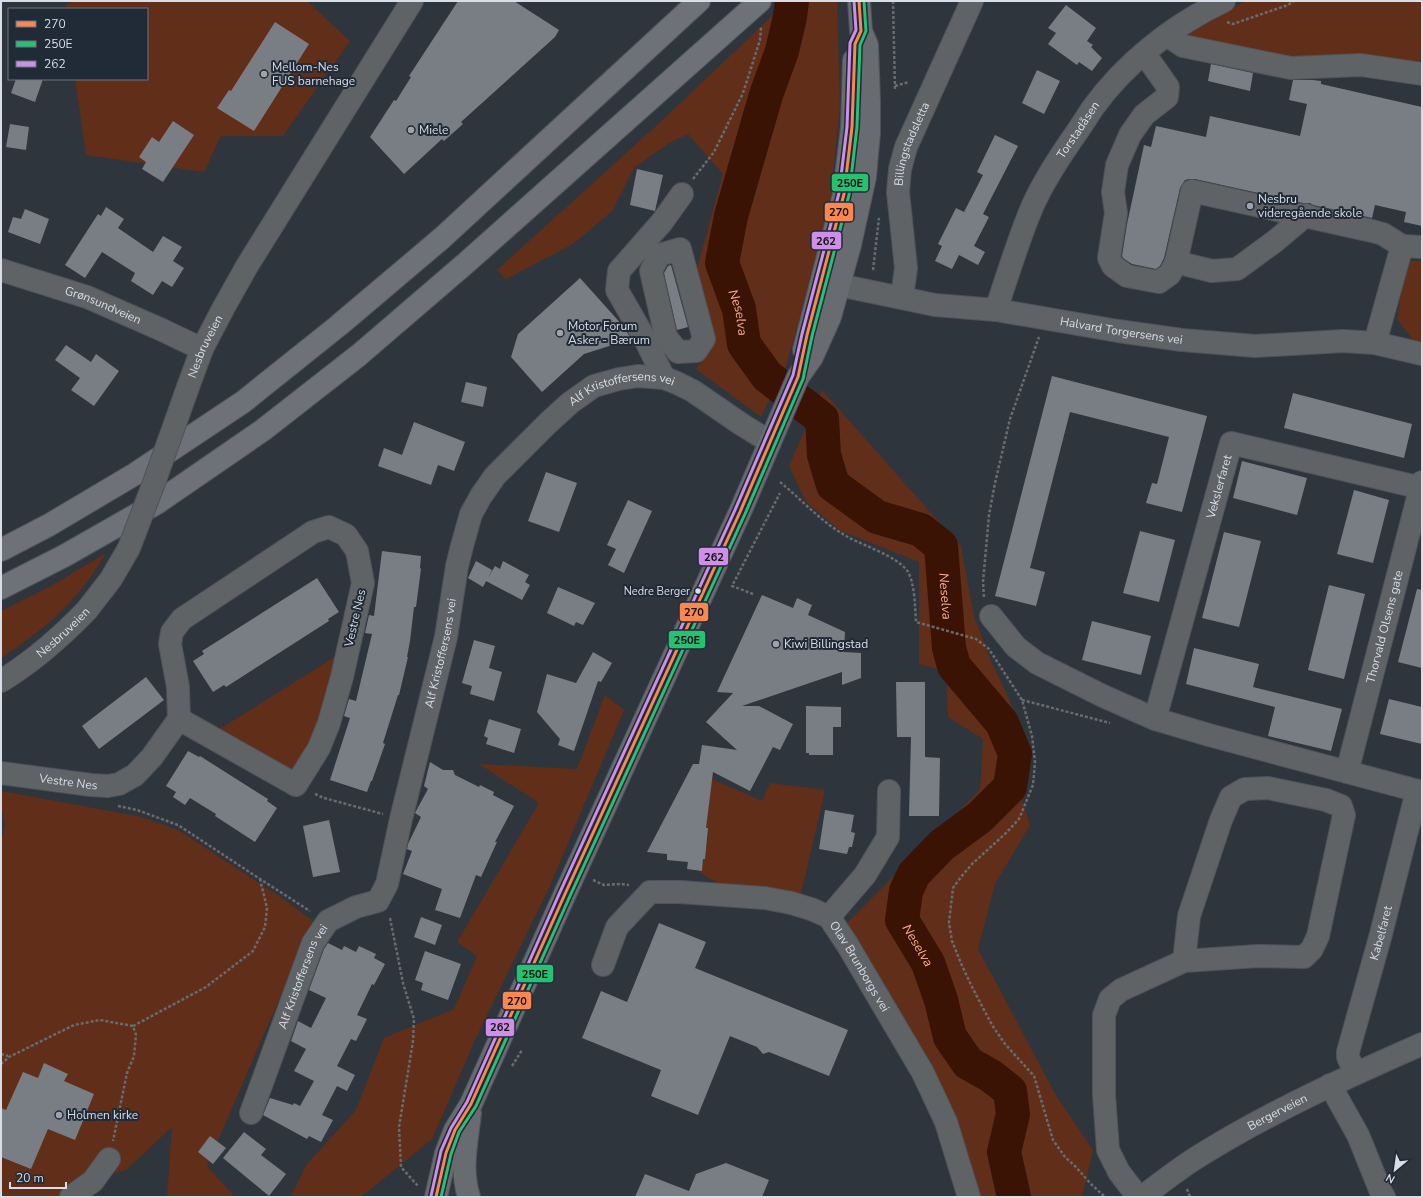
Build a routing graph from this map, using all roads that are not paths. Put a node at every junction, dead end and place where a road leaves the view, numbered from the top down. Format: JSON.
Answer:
{"nodes":[{"id":1,"x":412,"y":1,"type":"edge"},
{"id":2,"x":699,"y":1,"type":"edge"},
{"id":3,"x":760,"y":1,"type":"edge"},
{"id":4,"x":859,"y":1,"type":"edge"},
{"id":5,"x":972,"y":1,"type":"edge"},
{"id":6,"x":1224,"y":1,"type":"edge"},
{"id":7,"x":1167,"y":35,"type":"junction"},
{"id":8,"x":1144,"y":53,"type":"junction"},
{"id":9,"x":1422,"y":74,"type":"edge"},
{"id":10,"x":682,"y":194,"type":"road end"},
{"id":11,"x":1306,"y":215,"type":"junction"},
{"id":12,"x":662,"y":222,"type":"junction"},
{"id":13,"x":1412,"y":246,"type":"edge"},
{"id":14,"x":680,"y":249,"type":"dead end"},
{"id":15,"x":1176,"y":262,"type":"junction"},
{"id":16,"x":1,"y":270,"type":"edge"},
{"id":17,"x":831,"y":283,"type":"junction"},
{"id":18,"x":902,"y":297,"type":"junction"},
{"id":19,"x":996,"y":310,"type":"junction"},
{"id":20,"x":1375,"y":343,"type":"junction"},
{"id":21,"x":202,"y":349,"type":"junction"},
{"id":22,"x":1422,"y":354,"type":"edge"},
{"id":23,"x":664,"y":378,"type":"junction"},
{"id":24,"x":770,"y":442,"type":"junction"},
{"id":25,"x":1422,"y":486,"type":"edge"},
{"id":26,"x":1,"y":550,"type":"edge"},
{"id":27,"x":1,"y":588,"type":"edge"},
{"id":28,"x":991,"y":616,"type":"road end"},
{"id":29,"x":1,"y":681,"type":"edge"},
{"id":30,"x":179,"y":719,"type":"junction"},
{"id":31,"x":1155,"y":719,"type":"junction"},
{"id":32,"x":1347,"y":772,"type":"junction"},
{"id":33,"x":1,"y":773,"type":"edge"},
{"id":34,"x":889,"y":790,"type":"dead end"},
{"id":35,"x":1419,"y":791,"type":"edge"},
{"id":36,"x":829,"y":917,"type":"junction"},
{"id":37,"x":1184,"y":961,"type":"junction"},
{"id":38,"x":603,"y":965,"type":"dead end"},
{"id":39,"x":1422,"y":1044,"type":"edge"},
{"id":40,"x":1355,"y":1073,"type":"junction"},
{"id":41,"x":1330,"y":1085,"type":"junction"},
{"id":42,"x":471,"y":1104,"type":"junction"},
{"id":43,"x":251,"y":1113,"type":"dead end"},
{"id":44,"x":109,"y":1159,"type":"road end"},
{"id":45,"x":428,"y":1192,"type":"edge"},
{"id":46,"x":71,"y":1197,"type":"edge"},
{"id":47,"x":469,"y":1197,"type":"edge"},
{"id":48,"x":969,"y":1197,"type":"edge"},
{"id":49,"x":1138,"y":1197,"type":"edge"},
{"id":50,"x":1142,"y":1197,"type":"edge"},
{"id":51,"x":1384,"y":1197,"type":"edge"}],
"edges":[{"from":1,"to":21,"type":"street","name":"Nesbruveien"},
{"from":2,"to":26,"type":"highway"},
{"from":3,"to":27,"type":"highway"},
{"from":4,"to":17,"type":"main road"},
{"from":5,"to":18,"type":"street","name":"Billingstadsletta"},
{"from":6,"to":7,"type":"street","name":"Torstadåsen"},
{"from":7,"to":8,"type":"street","name":"Torstadåsen"},
{"from":7,"to":9,"type":"street"},
{"from":8,"to":15,"type":"street"},
{"from":8,"to":19,"type":"street","name":"Torstadåsen"},
{"from":10,"to":12,"type":"street"},
{"from":11,"to":13,"type":"street"},
{"from":11,"to":15,"type":"street"},
{"from":11,"to":15,"type":"street"},
{"from":12,"to":14,"type":"street"},
{"from":12,"to":23,"type":"street"},
{"from":13,"to":20,"type":"street"},
{"from":16,"to":21,"type":"street","name":"Grønsundveien"},
{"from":17,"to":18,"type":"street","name":"Halvard Torgersens vei"},
{"from":17,"to":24,"type":"main road"},
{"from":18,"to":19,"type":"street","name":"Halvard Torgersens vei"},
{"from":19,"to":20,"type":"street","name":"Halvard Torgersens vei"},
{"from":20,"to":22,"type":"street","name":"Halvard Torgersens vei"},
{"from":21,"to":29,"type":"street","name":"Nesbruveien","bridge":true},
{"from":23,"to":24,"type":"street","name":"Alf Kristoffersens vei"},
{"from":23,"to":43,"type":"street","name":"Alf Kristoffersens vei"},
{"from":24,"to":42,"type":"main road"},
{"from":25,"to":31,"type":"street","name":"Vekslerfaret"},
{"from":25,"to":32,"type":"street","name":"Thorvald Olsens gate"},
{"from":28,"to":31,"type":"street"},
{"from":30,"to":30,"type":"street","name":"Vestre Nes"},
{"from":30,"to":33,"type":"street","name":"Vestre Nes"},
{"from":31,"to":32,"type":"street"},
{"from":32,"to":35,"type":"street"},
{"from":34,"to":36,"type":"street"},
{"from":35,"to":40,"type":"street","name":"Kabelfaret"},
{"from":36,"to":38,"type":"street","name":"Olav Brunborgs vei"},
{"from":36,"to":48,"type":"street","name":"Olav Brunborgs vei"},
{"from":37,"to":37,"type":"street"},
{"from":37,"to":49,"type":"street"},
{"from":39,"to":40,"type":"street","name":"Bergerveien"},
{"from":40,"to":41,"type":"street","name":"Bergerveien"},
{"from":41,"to":50,"type":"street","name":"Bergerveien"},
{"from":41,"to":51,"type":"street"},
{"from":42,"to":45,"type":"main road"},
{"from":42,"to":47,"type":"main road"},
{"from":44,"to":46,"type":"street"}]}
